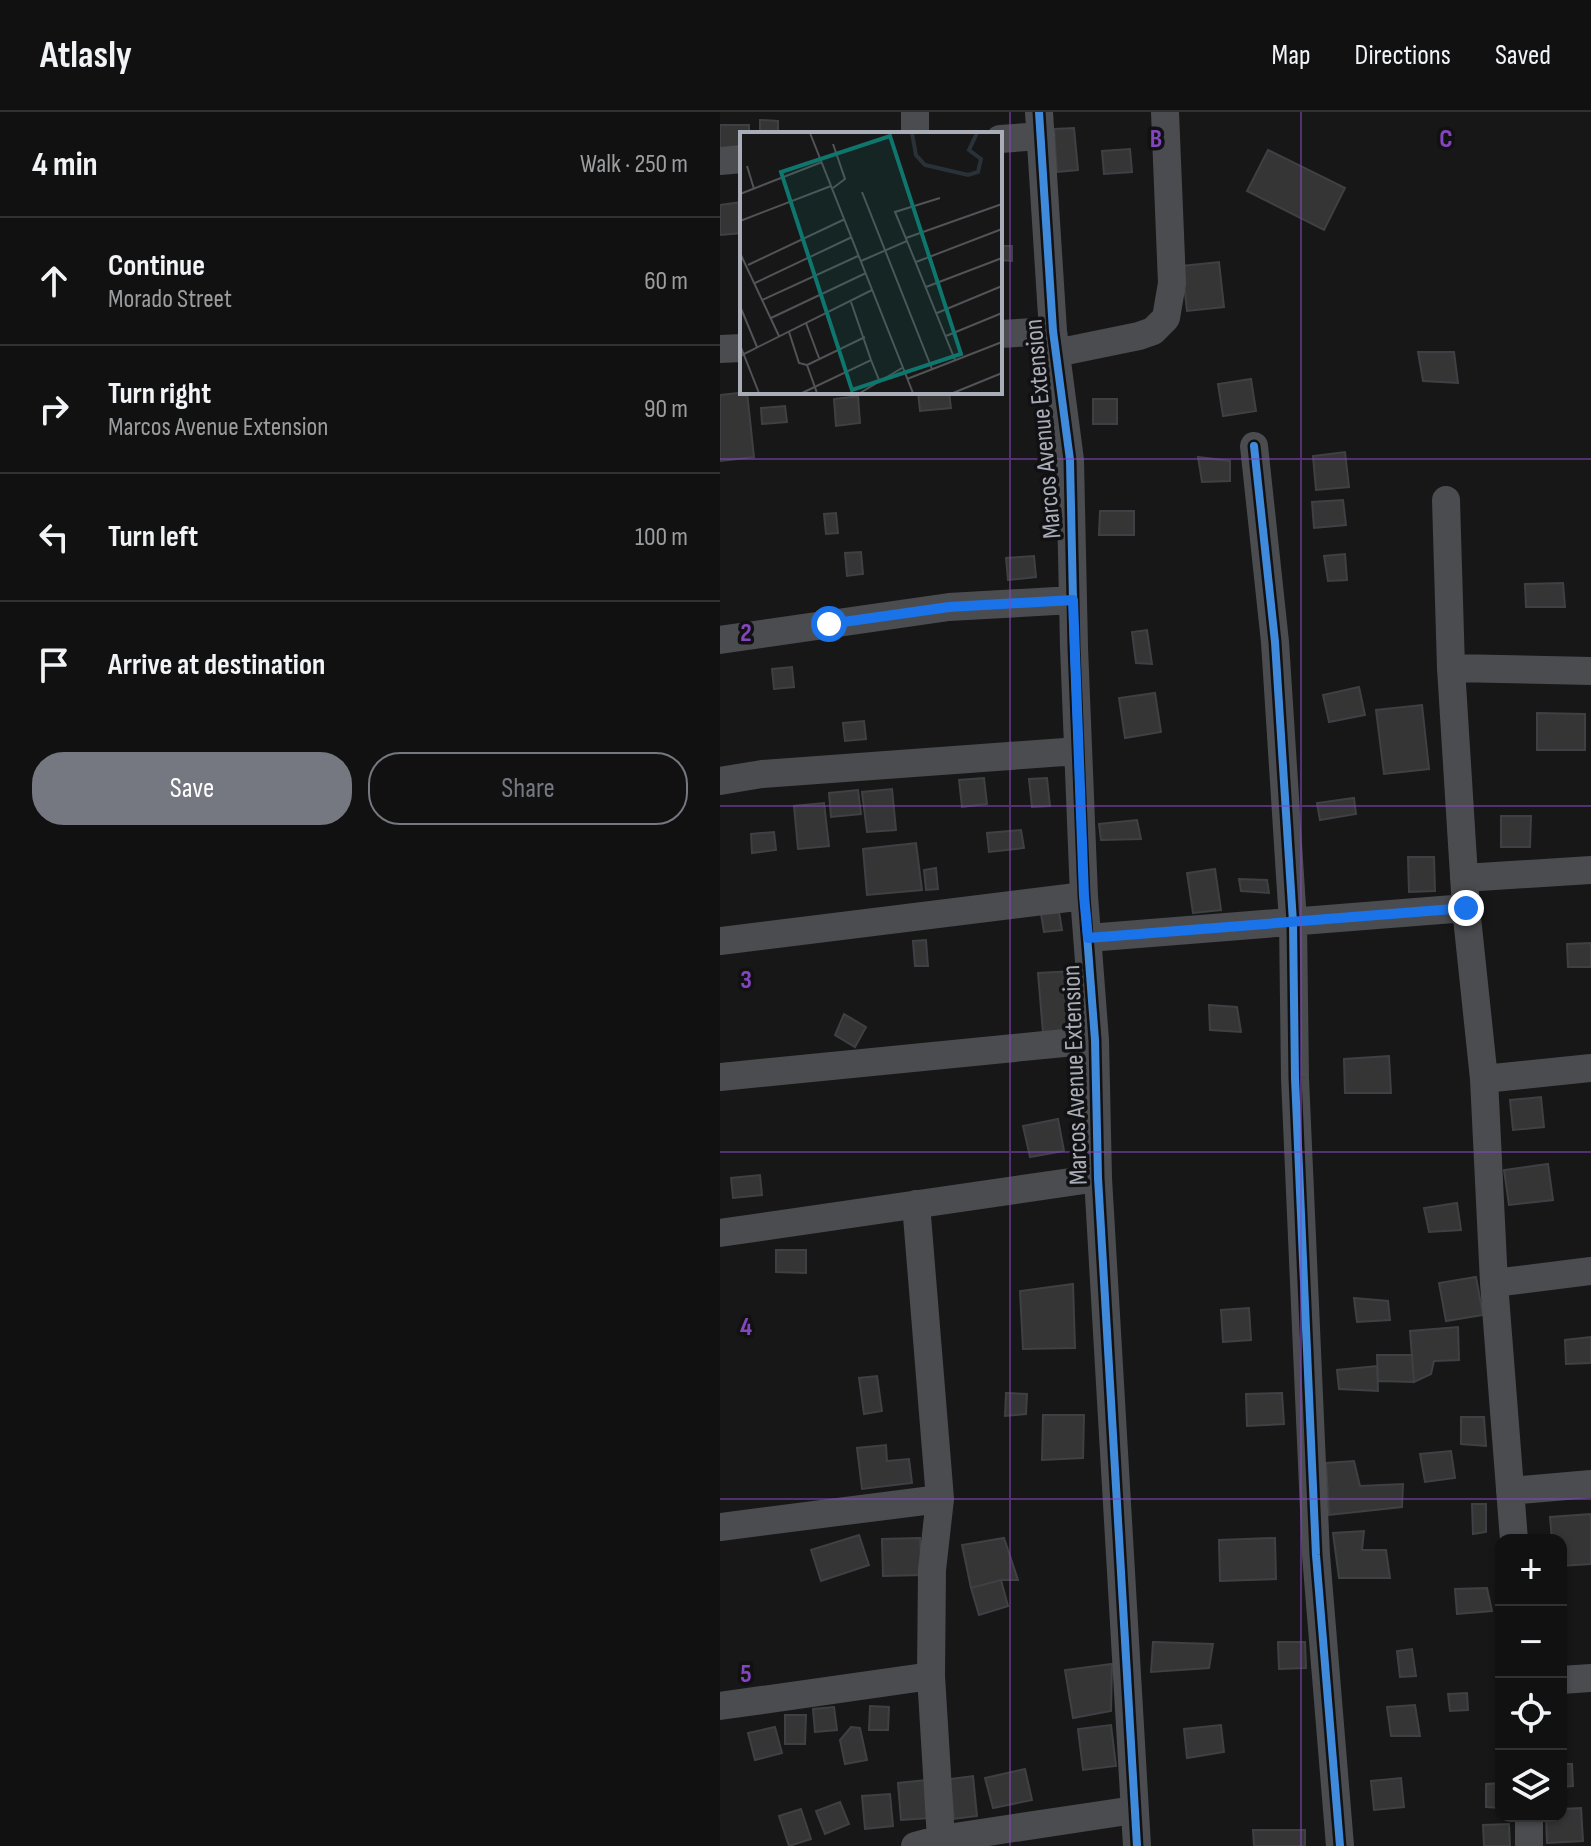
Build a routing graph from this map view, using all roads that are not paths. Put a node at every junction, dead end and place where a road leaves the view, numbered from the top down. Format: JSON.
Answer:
{"nodes":[{"id":1,"x":1165,"y":112,"type":"edge"},
{"id":2,"x":1040,"y":124,"type":"edge"},
{"id":3,"x":1002,"y":138,"type":"edge"},
{"id":4,"x":740,"y":159,"type":"edge"},
{"id":5,"x":720,"y":161,"type":"edge"},
{"id":6,"x":1002,"y":334,"type":"edge"},
{"id":7,"x":1054,"y":342,"type":"junction"},
{"id":8,"x":740,"y":348,"type":"edge"},
{"id":9,"x":720,"y":349,"type":"edge"},
{"id":10,"x":1254,"y":446,"type":"dead end"},
{"id":11,"x":1446,"y":500,"type":"dead end"},
{"id":12,"x":1073,"y":600,"type":"junction"},
{"id":13,"x":720,"y":640,"type":"edge"},
{"id":14,"x":1451,"y":668,"type":"junction"},
{"id":15,"x":1591,"y":671,"type":"edge"},
{"id":16,"x":1078,"y":751,"type":"junction"},
{"id":17,"x":720,"y":781,"type":"edge"},
{"id":18,"x":1591,"y":870,"type":"edge"},
{"id":19,"x":1464,"y":878,"type":"junction"},
{"id":20,"x":1084,"y":896,"type":"junction"},
{"id":21,"x":1466,"y":908,"type":"junction"},
{"id":22,"x":1293,"y":922,"type":"junction"},
{"id":23,"x":1088,"y":938,"type":"junction"},
{"id":24,"x":720,"y":941,"type":"edge"},
{"id":25,"x":1095,"y":1040,"type":"junction"},
{"id":26,"x":1591,"y":1068,"type":"edge"},
{"id":27,"x":720,"y":1077,"type":"edge"},
{"id":28,"x":1484,"y":1079,"type":"junction"},
{"id":29,"x":1098,"y":1178,"type":"junction"},
{"id":30,"x":916,"y":1204,"type":"junction"},
{"id":31,"x":720,"y":1233,"type":"edge"},
{"id":32,"x":1591,"y":1271,"type":"edge"},
{"id":33,"x":1494,"y":1283,"type":"junction"},
{"id":34,"x":1591,"y":1484,"type":"edge"},
{"id":35,"x":1510,"y":1491,"type":"junction"},
{"id":36,"x":940,"y":1499,"type":"junction"},
{"id":37,"x":720,"y":1527,"type":"edge"},
{"id":38,"x":1514,"y":1534,"type":"edge"},
{"id":39,"x":931,"y":1676,"type":"junction"},
{"id":40,"x":1591,"y":1678,"type":"edge"},
{"id":41,"x":1567,"y":1680,"type":"edge"},
{"id":42,"x":720,"y":1706,"type":"edge"},
{"id":43,"x":1134,"y":1810,"type":"junction"},
{"id":44,"x":1529,"y":1822,"type":"edge"},
{"id":45,"x":928,"y":1842,"type":"edge"},
{"id":46,"x":1137,"y":1846,"type":"edge"},
{"id":47,"x":1340,"y":1846,"type":"edge"},
{"id":48,"x":1529,"y":1846,"type":"edge"}],
"edges":[{"from":1,"to":7,"type":"street"},
{"from":2,"to":3,"type":"street"},
{"from":2,"to":7,"type":"street","name":"Marcos Avenue Extension"},
{"from":4,"to":5,"type":"street"},
{"from":6,"to":7,"type":"street"},
{"from":7,"to":12,"type":"street","name":"Marcos Avenue Extension"},
{"from":8,"to":9,"type":"street"},
{"from":10,"to":22,"type":"street"},
{"from":11,"to":14,"type":"street"},
{"from":12,"to":13,"type":"street"},
{"from":12,"to":16,"type":"street","name":"Marcos Avenue Extension"},
{"from":14,"to":15,"type":"street"},
{"from":14,"to":19,"type":"street"},
{"from":16,"to":17,"type":"street"},
{"from":16,"to":20,"type":"street","name":"Marcos Avenue Extension"},
{"from":18,"to":19,"type":"street"},
{"from":19,"to":21,"type":"street"},
{"from":20,"to":23,"type":"street","name":"Marcos Avenue Extension"},
{"from":20,"to":24,"type":"street"},
{"from":21,"to":22,"type":"street"},
{"from":21,"to":28,"type":"street"},
{"from":22,"to":23,"type":"street"},
{"from":22,"to":47,"type":"street"},
{"from":23,"to":25,"type":"street","name":"Marcos Avenue Extension"},
{"from":25,"to":27,"type":"street"},
{"from":25,"to":29,"type":"street","name":"Marcos Avenue Extension"},
{"from":26,"to":28,"type":"street"},
{"from":28,"to":33,"type":"street"},
{"from":29,"to":30,"type":"street"},
{"from":29,"to":43,"type":"street","name":"Marcos Avenue Extension"},
{"from":30,"to":31,"type":"street"},
{"from":30,"to":36,"type":"street"},
{"from":32,"to":33,"type":"street"},
{"from":33,"to":35,"type":"street"},
{"from":34,"to":35,"type":"street"},
{"from":35,"to":38,"type":"street"},
{"from":36,"to":37,"type":"street"},
{"from":36,"to":39,"type":"street"},
{"from":39,"to":42,"type":"street"},
{"from":39,"to":45,"type":"street"},
{"from":40,"to":41,"type":"street"},
{"from":43,"to":45,"type":"street"},
{"from":43,"to":46,"type":"street","name":"Marcos Avenue Extension"},
{"from":44,"to":48,"type":"street"}]}
